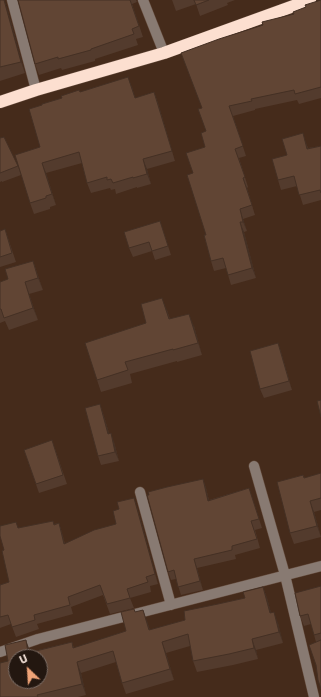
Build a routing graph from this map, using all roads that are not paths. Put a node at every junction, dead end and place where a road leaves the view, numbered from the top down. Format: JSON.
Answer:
{"nodes":[{"id":1,"x":12,"y":0,"type":"edge"},
{"id":2,"x":143,"y":0,"type":"edge"},
{"id":3,"x":310,"y":0,"type":"edge"},
{"id":4,"x":164,"y":53,"type":"junction"},
{"id":5,"x":36,"y":90,"type":"junction"},
{"id":6,"x":0,"y":102,"type":"edge"},
{"id":7,"x":254,"y":466,"type":"dead end"},
{"id":8,"x":140,"y":492,"type":"dead end"},
{"id":9,"x":321,"y":566,"type":"edge"},
{"id":10,"x":285,"y":575,"type":"junction"},
{"id":11,"x":171,"y":605,"type":"junction"},
{"id":12,"x":0,"y":652,"type":"edge"},
{"id":13,"x":314,"y":697,"type":"edge"}],
"edges":[{"from":1,"to":5,"type":"street"},
{"from":2,"to":4,"type":"street"},
{"from":3,"to":4,"type":"highway"},
{"from":4,"to":5,"type":"highway"},
{"from":5,"to":6,"type":"highway"},
{"from":7,"to":10,"type":"street"},
{"from":8,"to":11,"type":"street"},
{"from":9,"to":10,"type":"street"},
{"from":10,"to":11,"type":"street"},
{"from":10,"to":13,"type":"street"},
{"from":11,"to":12,"type":"street"}]}
